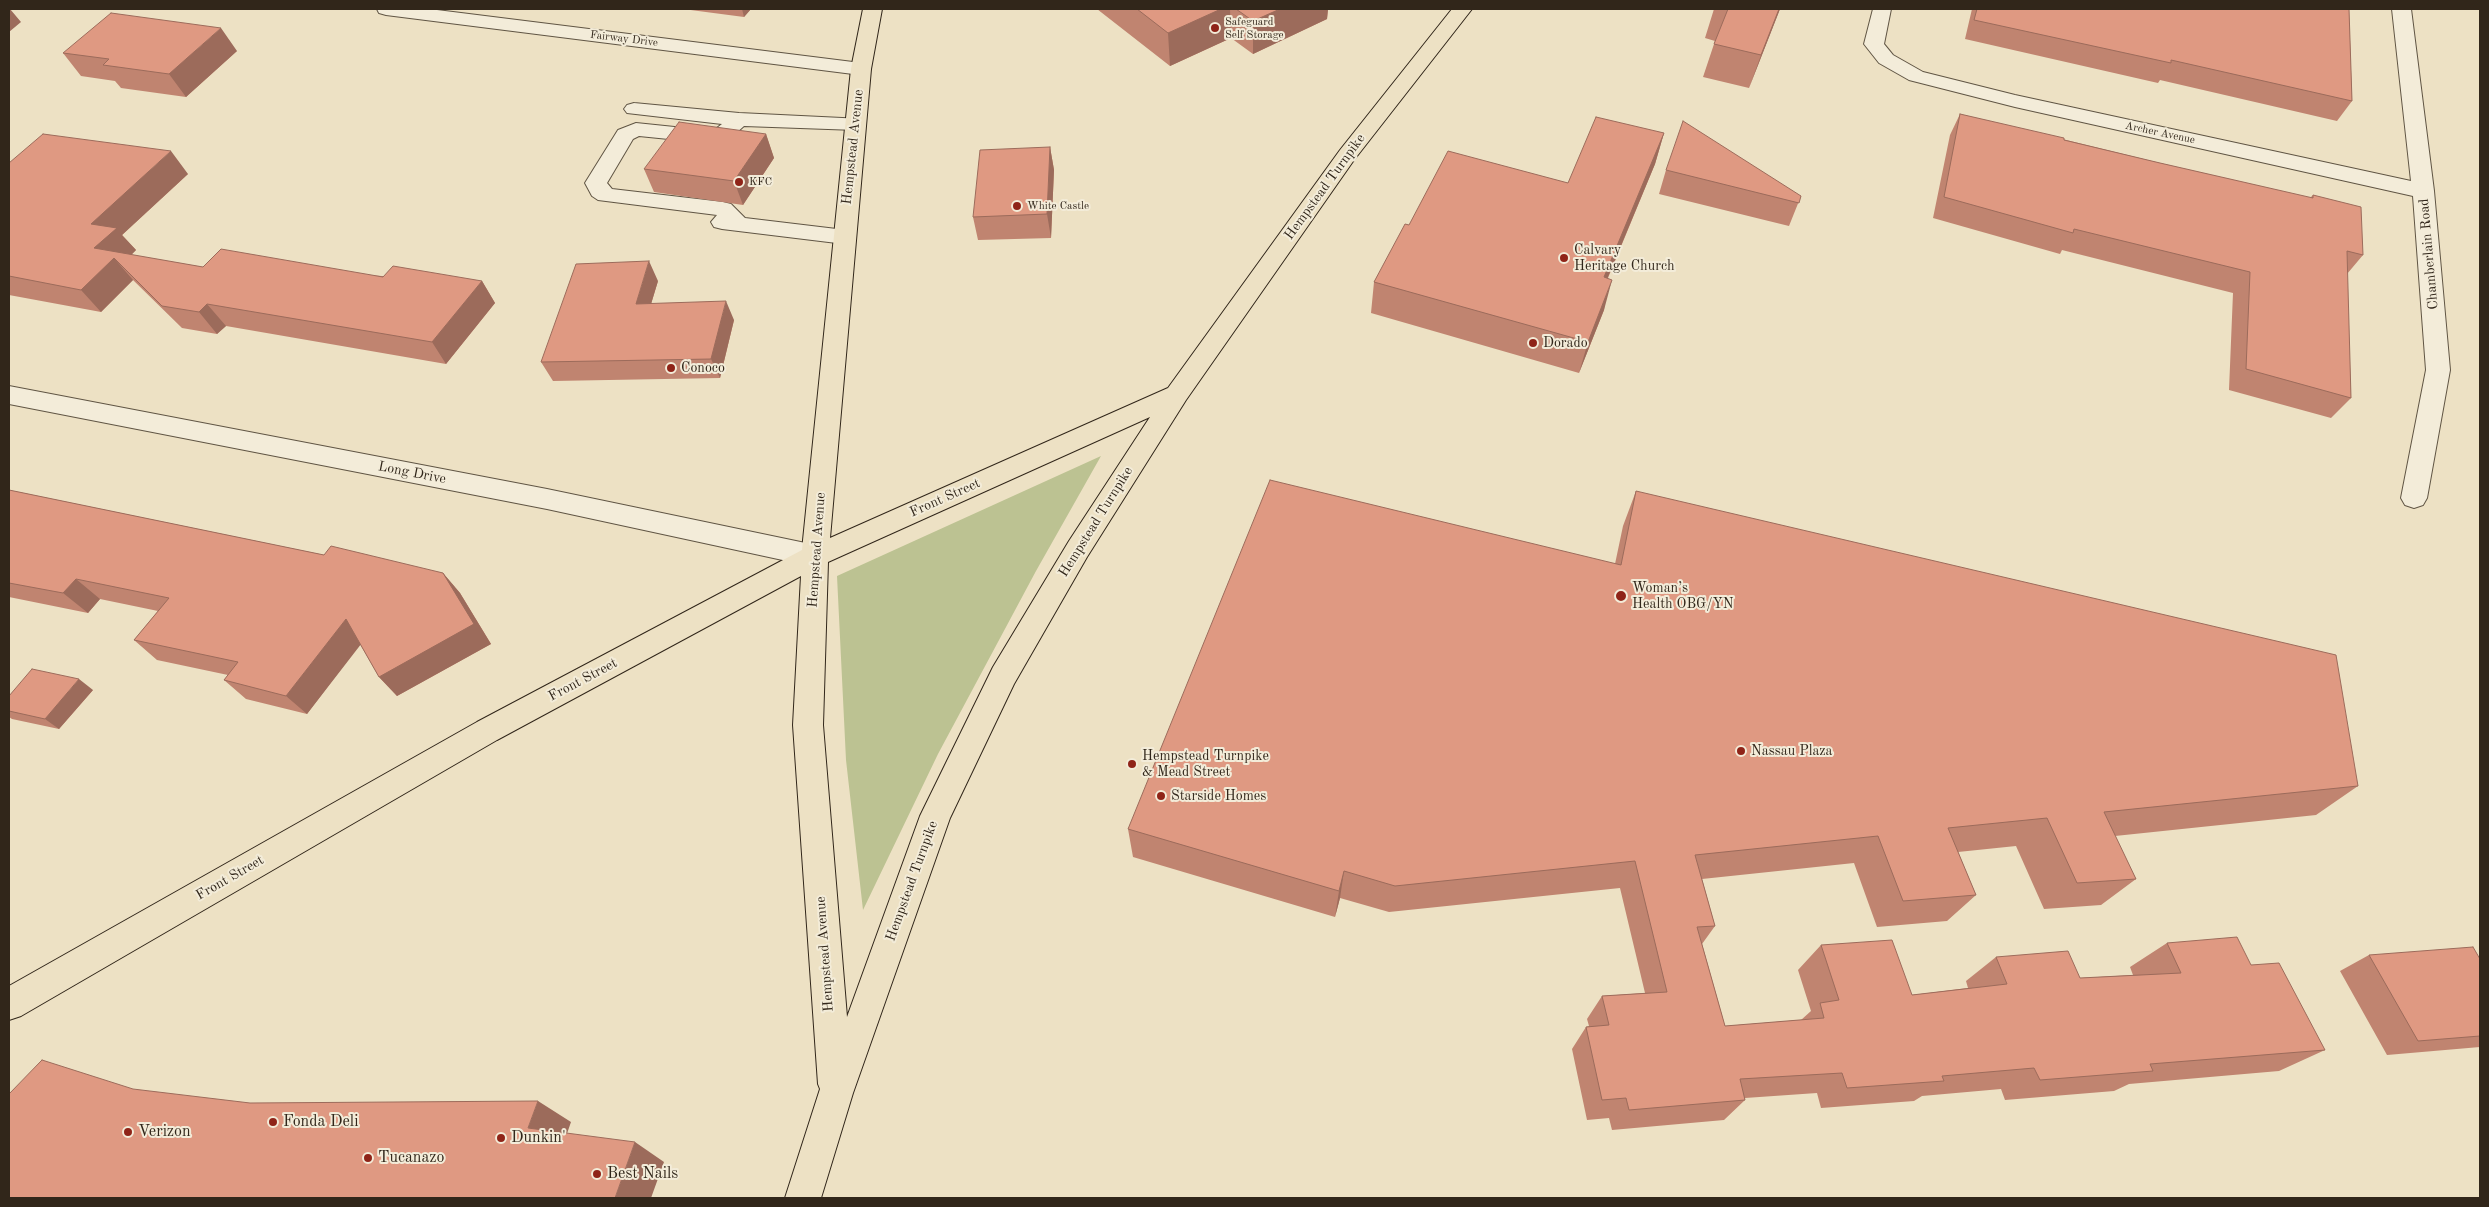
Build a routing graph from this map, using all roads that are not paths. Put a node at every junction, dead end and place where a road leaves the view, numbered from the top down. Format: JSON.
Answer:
{"nodes":[{"id":1,"x":386,"y":9,"type":"edge"},
{"id":2,"x":872,"y":9,"type":"edge"},
{"id":3,"x":1461,"y":9,"type":"edge"},
{"id":4,"x":1882,"y":9,"type":"edge"},
{"id":5,"x":2402,"y":9,"type":"edge"},
{"id":6,"x":861,"y":70,"type":"junction"},
{"id":7,"x":634,"y":109,"type":"dead end"},
{"id":8,"x":740,"y":119,"type":"junction"},
{"id":9,"x":856,"y":124,"type":"junction"},
{"id":10,"x":2423,"y":191,"type":"junction"},
{"id":11,"x":624,"y":209,"type":"dead end"},
{"id":12,"x":739,"y":224,"type":"junction"},
{"id":13,"x":845,"y":237,"type":"junction"},
{"id":14,"x":1177,"y":394,"type":"junction"},
{"id":15,"x":9,"y":395,"type":"edge"},
{"id":16,"x":2414,"y":498,"type":"dead end"},
{"id":17,"x":815,"y":556,"type":"junction"},
{"id":18,"x":9,"y":1004,"type":"edge"},
{"id":19,"x":836,"y":1093,"type":"junction"},
{"id":20,"x":803,"y":1198,"type":"edge"}],
"edges":[{"from":1,"to":6,"type":"street","name":"Fairway Drive"},
{"from":2,"to":6,"type":"main road","name":"Hempstead Avenue"},
{"from":3,"to":14,"type":"main road","name":"Hempstead Turnpike"},
{"from":4,"to":10,"type":"street","name":"Archer Avenue"},
{"from":5,"to":10,"type":"street","name":"Chamberlain Road"},
{"from":6,"to":9,"type":"main road","name":"Hempstead Avenue"},
{"from":7,"to":8,"type":"street"},
{"from":8,"to":9,"type":"street"},
{"from":8,"to":12,"type":"street"},
{"from":9,"to":13,"type":"main road","name":"Hempstead Avenue"},
{"from":10,"to":16,"type":"street","name":"Chamberlain Road"},
{"from":11,"to":12,"type":"street"},
{"from":12,"to":13,"type":"street"},
{"from":13,"to":17,"type":"main road","name":"Hempstead Avenue"},
{"from":14,"to":17,"type":"main road","name":"Front Street"},
{"from":14,"to":19,"type":"main road","name":"Hempstead Turnpike"},
{"from":15,"to":17,"type":"street","name":"Long Drive"},
{"from":17,"to":18,"type":"main road","name":"Front Street"},
{"from":17,"to":19,"type":"main road","name":"Hempstead Avenue"},
{"from":19,"to":20,"type":"main road","name":"Hempstead Turnpike"}]}
